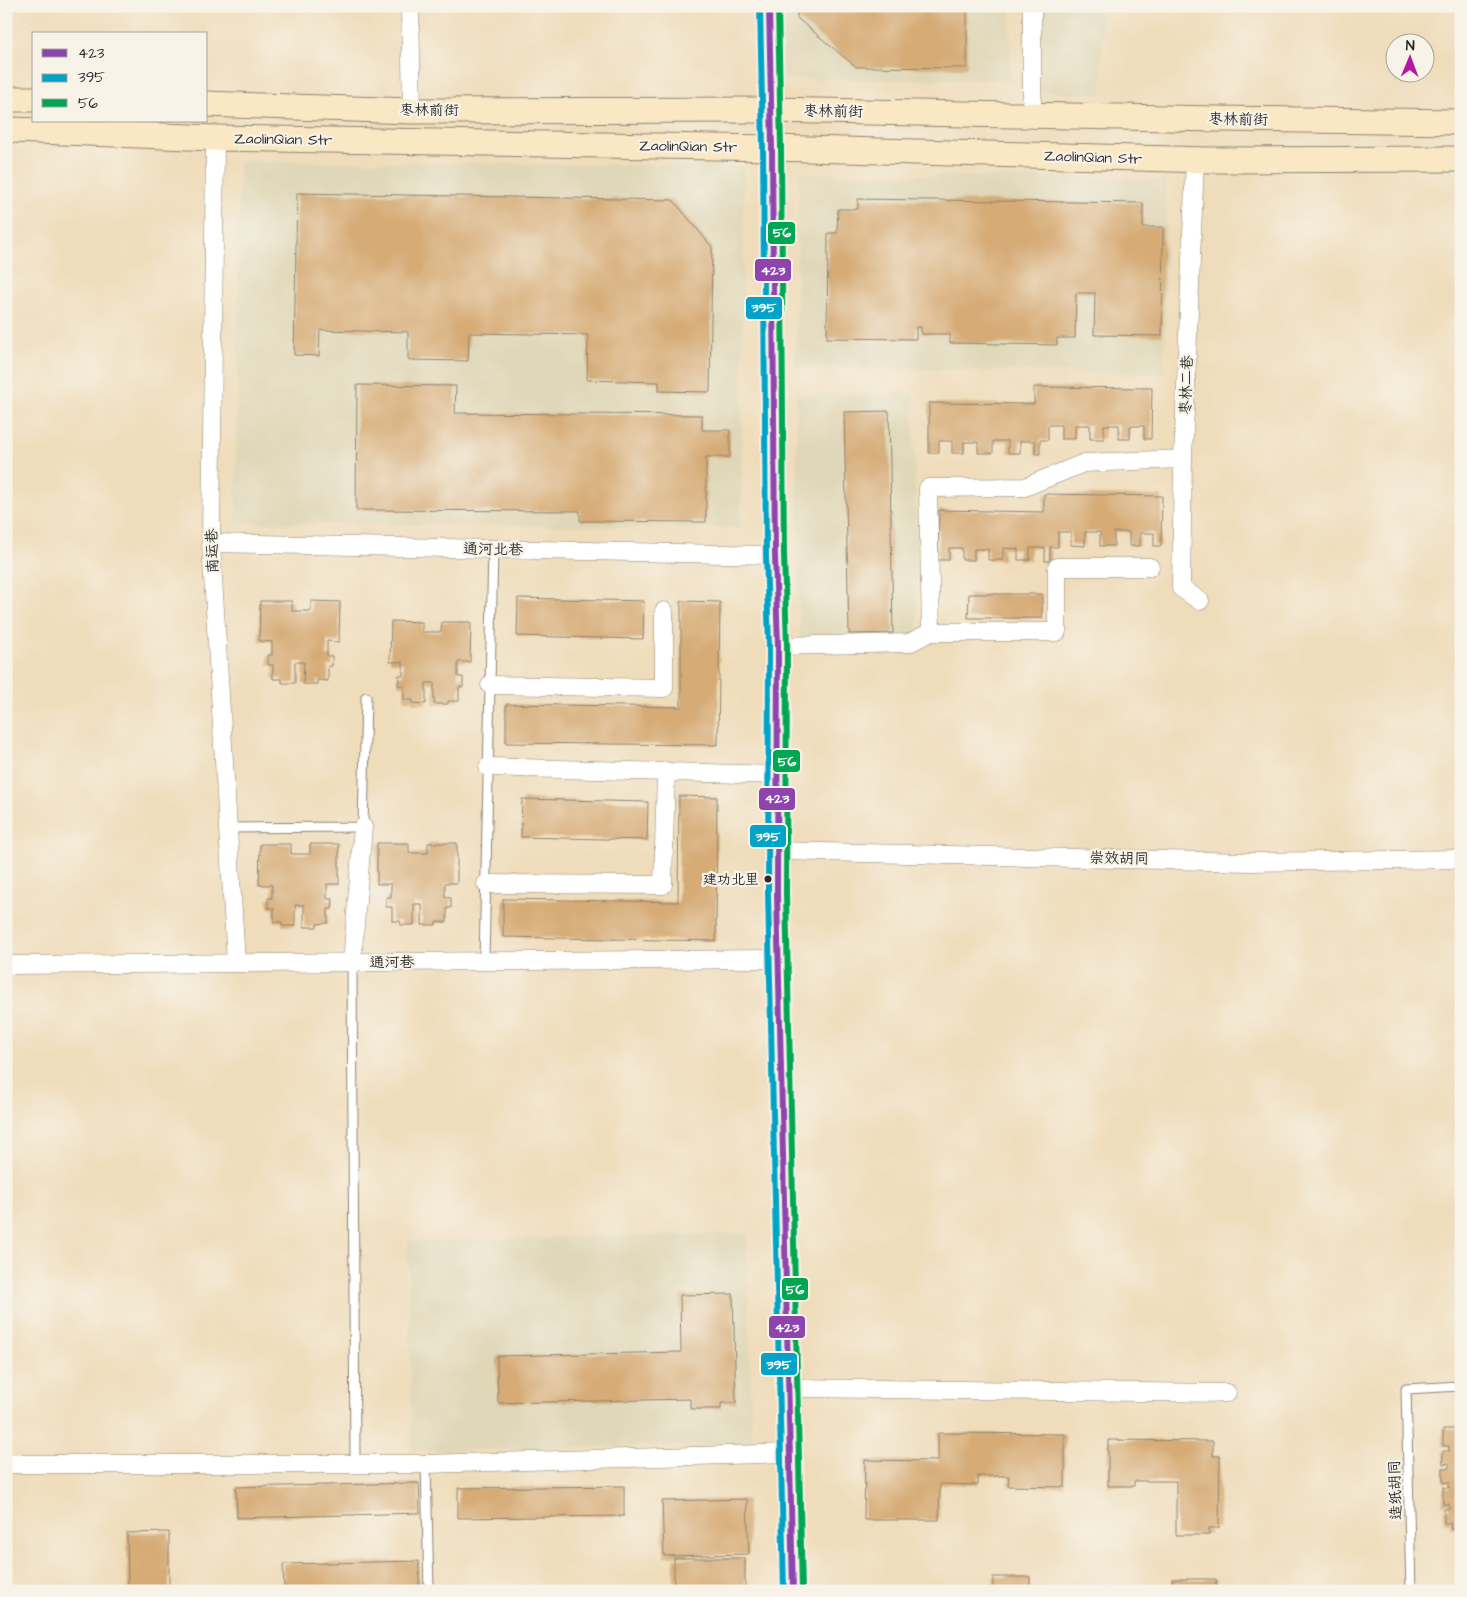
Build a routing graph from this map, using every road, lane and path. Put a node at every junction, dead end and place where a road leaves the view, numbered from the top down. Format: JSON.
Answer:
{"nodes":[{"id":1,"x":410,"y":6,"type":"edge"},
{"id":2,"x":769,"y":6,"type":"edge"},
{"id":3,"x":1032,"y":6,"type":"edge"},
{"id":4,"x":6,"y":99,"type":"edge"},
{"id":5,"x":32,"y":99,"type":"edge"},
{"id":6,"x":208,"y":104,"type":"edge"},
{"id":7,"x":772,"y":110,"type":"junction"},
{"id":8,"x":412,"y":111,"type":"junction"},
{"id":9,"x":1032,"y":116,"type":"junction"},
{"id":10,"x":1461,"y":122,"type":"edge"},
{"id":11,"x":6,"y":128,"type":"edge"},
{"id":12,"x":215,"y":138,"type":"junction"},
{"id":13,"x":772,"y":148,"type":"junction"},
{"id":14,"x":1461,"y":159,"type":"edge"},
{"id":15,"x":1195,"y":160,"type":"junction"},
{"id":16,"x":1183,"y":459,"type":"junction"},
{"id":17,"x":211,"y":543,"type":"junction"},
{"id":18,"x":493,"y":549,"type":"junction"},
{"id":19,"x":775,"y":555,"type":"junction"},
{"id":20,"x":1150,"y":567,"type":"dead end"},
{"id":21,"x":1200,"y":601,"type":"dead end"},
{"id":22,"x":664,"y":611,"type":"dead end"},
{"id":23,"x":931,"y":632,"type":"junction"},
{"id":24,"x":778,"y":646,"type":"junction"},
{"id":25,"x":490,"y":685,"type":"junction"},
{"id":26,"x":366,"y":697,"type":"dead end"},
{"id":27,"x":488,"y":767,"type":"junction"},
{"id":28,"x":666,"y":771,"type":"junction"},
{"id":29,"x":779,"y":775,"type":"junction"},
{"id":30,"x":228,"y":828,"type":"junction"},
{"id":31,"x":363,"y":828,"type":"junction"},
{"id":32,"x":778,"y":851,"type":"junction"},
{"id":33,"x":1461,"y":859,"type":"edge"},
{"id":34,"x":486,"y":884,"type":"junction"},
{"id":35,"x":779,"y":959,"type":"junction"},
{"id":36,"x":484,"y":961,"type":"junction"},
{"id":37,"x":352,"y":962,"type":"junction"},
{"id":38,"x":236,"y":963,"type":"junction"},
{"id":39,"x":6,"y":965,"type":"edge"},
{"id":40,"x":1461,"y":1386,"type":"edge"},
{"id":41,"x":789,"y":1388,"type":"junction"},
{"id":42,"x":1227,"y":1392,"type":"dead end"},
{"id":43,"x":791,"y":1454,"type":"junction"},
{"id":44,"x":355,"y":1462,"type":"junction"},
{"id":45,"x":6,"y":1464,"type":"edge"},
{"id":46,"x":426,"y":1464,"type":"junction"},
{"id":47,"x":429,"y":1591,"type":"edge"},
{"id":48,"x":794,"y":1591,"type":"edge"},
{"id":49,"x":1411,"y":1591,"type":"edge"}],
"edges":[{"from":1,"to":8,"type":"street"},
{"from":2,"to":7,"type":"street"},
{"from":3,"to":9,"type":"street"},
{"from":4,"to":5,"type":"main road"},
{"from":6,"to":8,"type":"main road","name":"枣林前街"},
{"from":7,"to":8,"type":"main road","name":"枣林前街"},
{"from":7,"to":9,"type":"main road","name":"枣林前街"},
{"from":7,"to":13,"type":"street"},
{"from":9,"to":10,"type":"main road","name":"枣林前街"},
{"from":11,"to":12,"type":"main road","name":"ZaolinQian Str"},
{"from":12,"to":13,"type":"main road","name":"ZaolinQian Str"},
{"from":12,"to":17,"type":"street","name":"南运巷"},
{"from":13,"to":15,"type":"main road","name":"ZaolinQian Str"},
{"from":13,"to":19,"type":"street"},
{"from":14,"to":15,"type":"main road","name":"ZaolinQian Str"},
{"from":15,"to":16,"type":"street","name":"枣林二巷"},
{"from":16,"to":21,"type":"street","name":"枣林二巷"},
{"from":16,"to":23,"type":"street"},
{"from":17,"to":18,"type":"street","name":"通河北巷"},
{"from":17,"to":30,"type":"street","name":"南运巷"},
{"from":18,"to":19,"type":"street","name":"通河北巷"},
{"from":18,"to":25,"type":"lane"},
{"from":19,"to":24,"type":"street"},
{"from":20,"to":23,"type":"street"},
{"from":22,"to":25,"type":"street"},
{"from":23,"to":24,"type":"street"},
{"from":24,"to":29,"type":"street"},
{"from":25,"to":27,"type":"lane"},
{"from":26,"to":31,"type":"lane"},
{"from":27,"to":28,"type":"street"},
{"from":27,"to":34,"type":"lane"},
{"from":28,"to":29,"type":"street"},
{"from":28,"to":34,"type":"street"},
{"from":29,"to":32,"type":"street"},
{"from":30,"to":31,"type":"lane"},
{"from":30,"to":38,"type":"street","name":"南运巷"},
{"from":31,"to":37,"type":"street"},
{"from":32,"to":33,"type":"street","name":"崇效胡同"},
{"from":32,"to":35,"type":"street"},
{"from":34,"to":36,"type":"lane"},
{"from":35,"to":36,"type":"street","name":"通河巷"},
{"from":35,"to":41,"type":"street"},
{"from":36,"to":37,"type":"street","name":"通河巷"},
{"from":37,"to":38,"type":"street","name":"通河巷"},
{"from":37,"to":44,"type":"lane"},
{"from":38,"to":39,"type":"street","name":"通河巷"},
{"from":40,"to":49,"type":"lane","name":"造纸胡同"},
{"from":41,"to":42,"type":"street"},
{"from":41,"to":43,"type":"street"},
{"from":43,"to":46,"type":"street"},
{"from":43,"to":48,"type":"street"},
{"from":44,"to":45,"type":"street"},
{"from":44,"to":46,"type":"street"},
{"from":46,"to":47,"type":"lane"}]}
